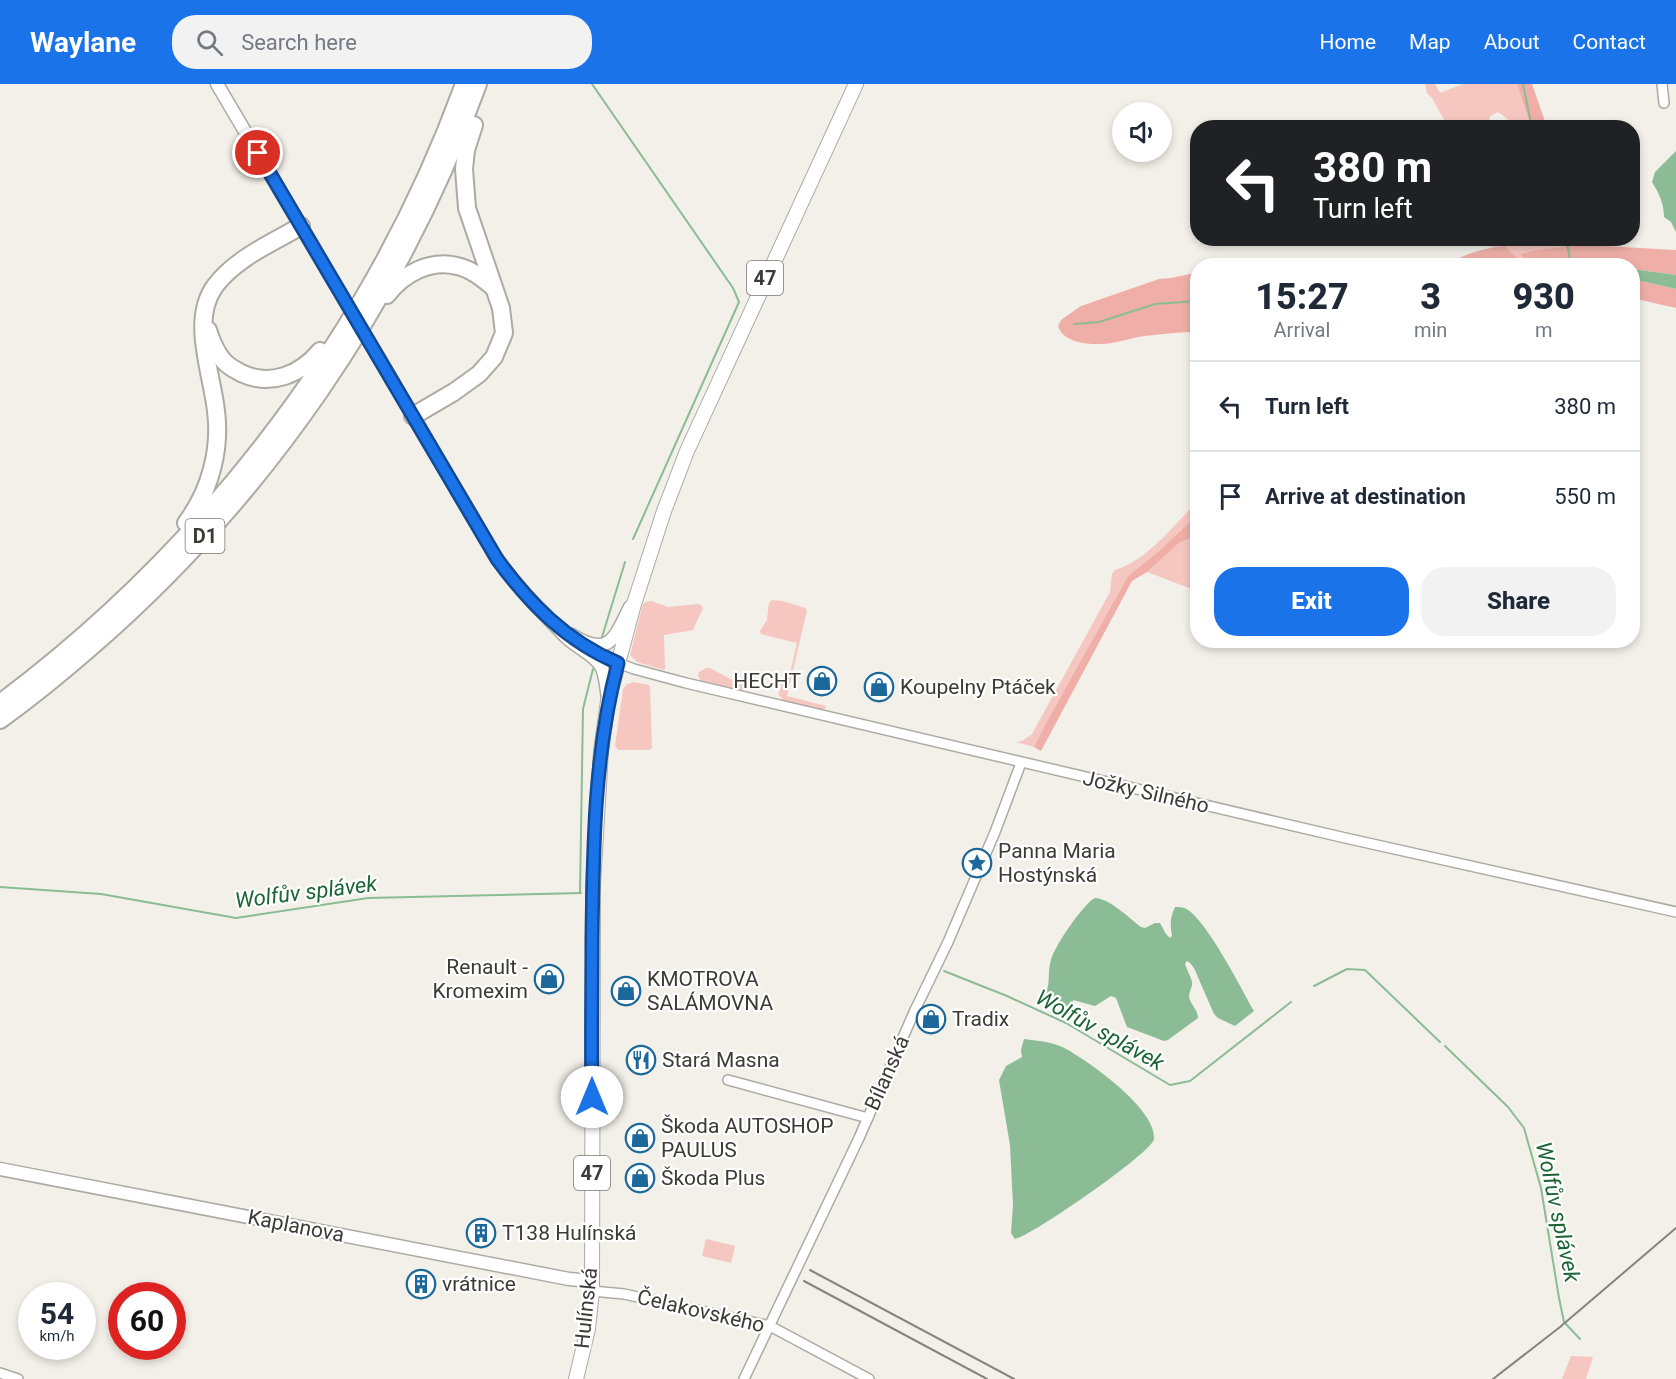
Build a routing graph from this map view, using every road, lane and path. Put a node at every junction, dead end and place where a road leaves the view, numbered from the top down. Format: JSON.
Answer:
{"nodes":[{"id":1,"x":217,"y":84,"type":"edge"},
{"id":2,"x":464,"y":84,"type":"edge"},
{"id":3,"x":478,"y":84,"type":"edge"},
{"id":4,"x":487,"y":84,"type":"edge"},
{"id":5,"x":855,"y":84,"type":"edge"},
{"id":6,"x":1662,"y":84,"type":"edge"},
{"id":7,"x":1664,"y":103,"type":"dead end"},
{"id":8,"x":301,"y":226,"type":"junction"},
{"id":9,"x":493,"y":287,"type":"junction"},
{"id":10,"x":361,"y":301,"type":"junction"},
{"id":11,"x":204,"y":318,"type":"junction"},
{"id":12,"x":350,"y":347,"type":"junction"},
{"id":13,"x":413,"y":416,"type":"junction"},
{"id":14,"x":134,"y":588,"type":"junction"},
{"id":15,"x":637,"y":592,"type":"junction"},
{"id":16,"x":553,"y":623,"type":"junction"},
{"id":17,"x":618,"y":663,"type":"junction"},
{"id":18,"x":25,"y":693,"type":"junction"},
{"id":19,"x":608,"y":701,"type":"junction"},
{"id":20,"x":2,"y":713,"type":"edge"},
{"id":21,"x":1021,"y":763,"type":"junction"},
{"id":22,"x":1676,"y":912,"type":"edge"},
{"id":23,"x":728,"y":1080,"type":"dead end"},
{"id":24,"x":868,"y":1118,"type":"junction"},
{"id":25,"x":0,"y":1169,"type":"edge"},
{"id":26,"x":591,"y":1286,"type":"junction"},
{"id":27,"x":770,"y":1326,"type":"junction"},
{"id":28,"x":0,"y":1373,"type":"edge"},
{"id":29,"x":18,"y":1379,"type":"edge"},
{"id":30,"x":576,"y":1379,"type":"edge"},
{"id":31,"x":744,"y":1379,"type":"edge"},
{"id":32,"x":869,"y":1379,"type":"edge"}],
"edges":[{"from":1,"to":8,"type":"street"},
{"from":2,"to":10,"type":"highway","number":"D1"},
{"from":3,"to":12,"type":"highway","number":"D1"},
{"from":4,"to":9,"type":"highway"},
{"from":5,"to":15,"type":"main road","number":"47"},
{"from":6,"to":7,"type":"street"},
{"from":8,"to":11,"type":"highway"},
{"from":8,"to":13,"type":"street","bridge":true},
{"from":9,"to":12,"type":"highway","number":"D1"},
{"from":9,"to":13,"type":"highway"},
{"from":10,"to":11,"type":"highway","number":"D1"},
{"from":10,"to":14,"type":"highway","number":"D1"},
{"from":11,"to":14,"type":"highway"},
{"from":12,"to":18,"type":"highway","number":"D1"},
{"from":13,"to":16,"type":"street"},
{"from":14,"to":18,"type":"highway","number":"D1"},
{"from":15,"to":16,"type":"street"},
{"from":15,"to":17,"type":"main road","number":"47"},
{"from":16,"to":17,"type":"street"},
{"from":16,"to":19,"type":"street"},
{"from":17,"to":19,"type":"main road","name":"Hulínská","number":"47"},
{"from":17,"to":21,"type":"street","name":"Jožky Silného"},
{"from":18,"to":20,"type":"highway","number":"D1"},
{"from":19,"to":26,"type":"main road","name":"Hulínská","number":"47"},
{"from":21,"to":22,"type":"street","name":"Jožky Silného"},
{"from":21,"to":24,"type":"street","name":"Bílanská"},
{"from":23,"to":24,"type":"street"},
{"from":24,"to":27,"type":"street","name":"Bílanská"},
{"from":25,"to":26,"type":"street","name":"Kaplanova"},
{"from":26,"to":27,"type":"street","name":"Čelakovského"},
{"from":26,"to":30,"type":"main road","name":"Hulínská","number":"47"},
{"from":27,"to":31,"type":"street","name":"Bílanská"},
{"from":27,"to":32,"type":"street","name":"Čelakovského"},
{"from":28,"to":29,"type":"street"}]}
